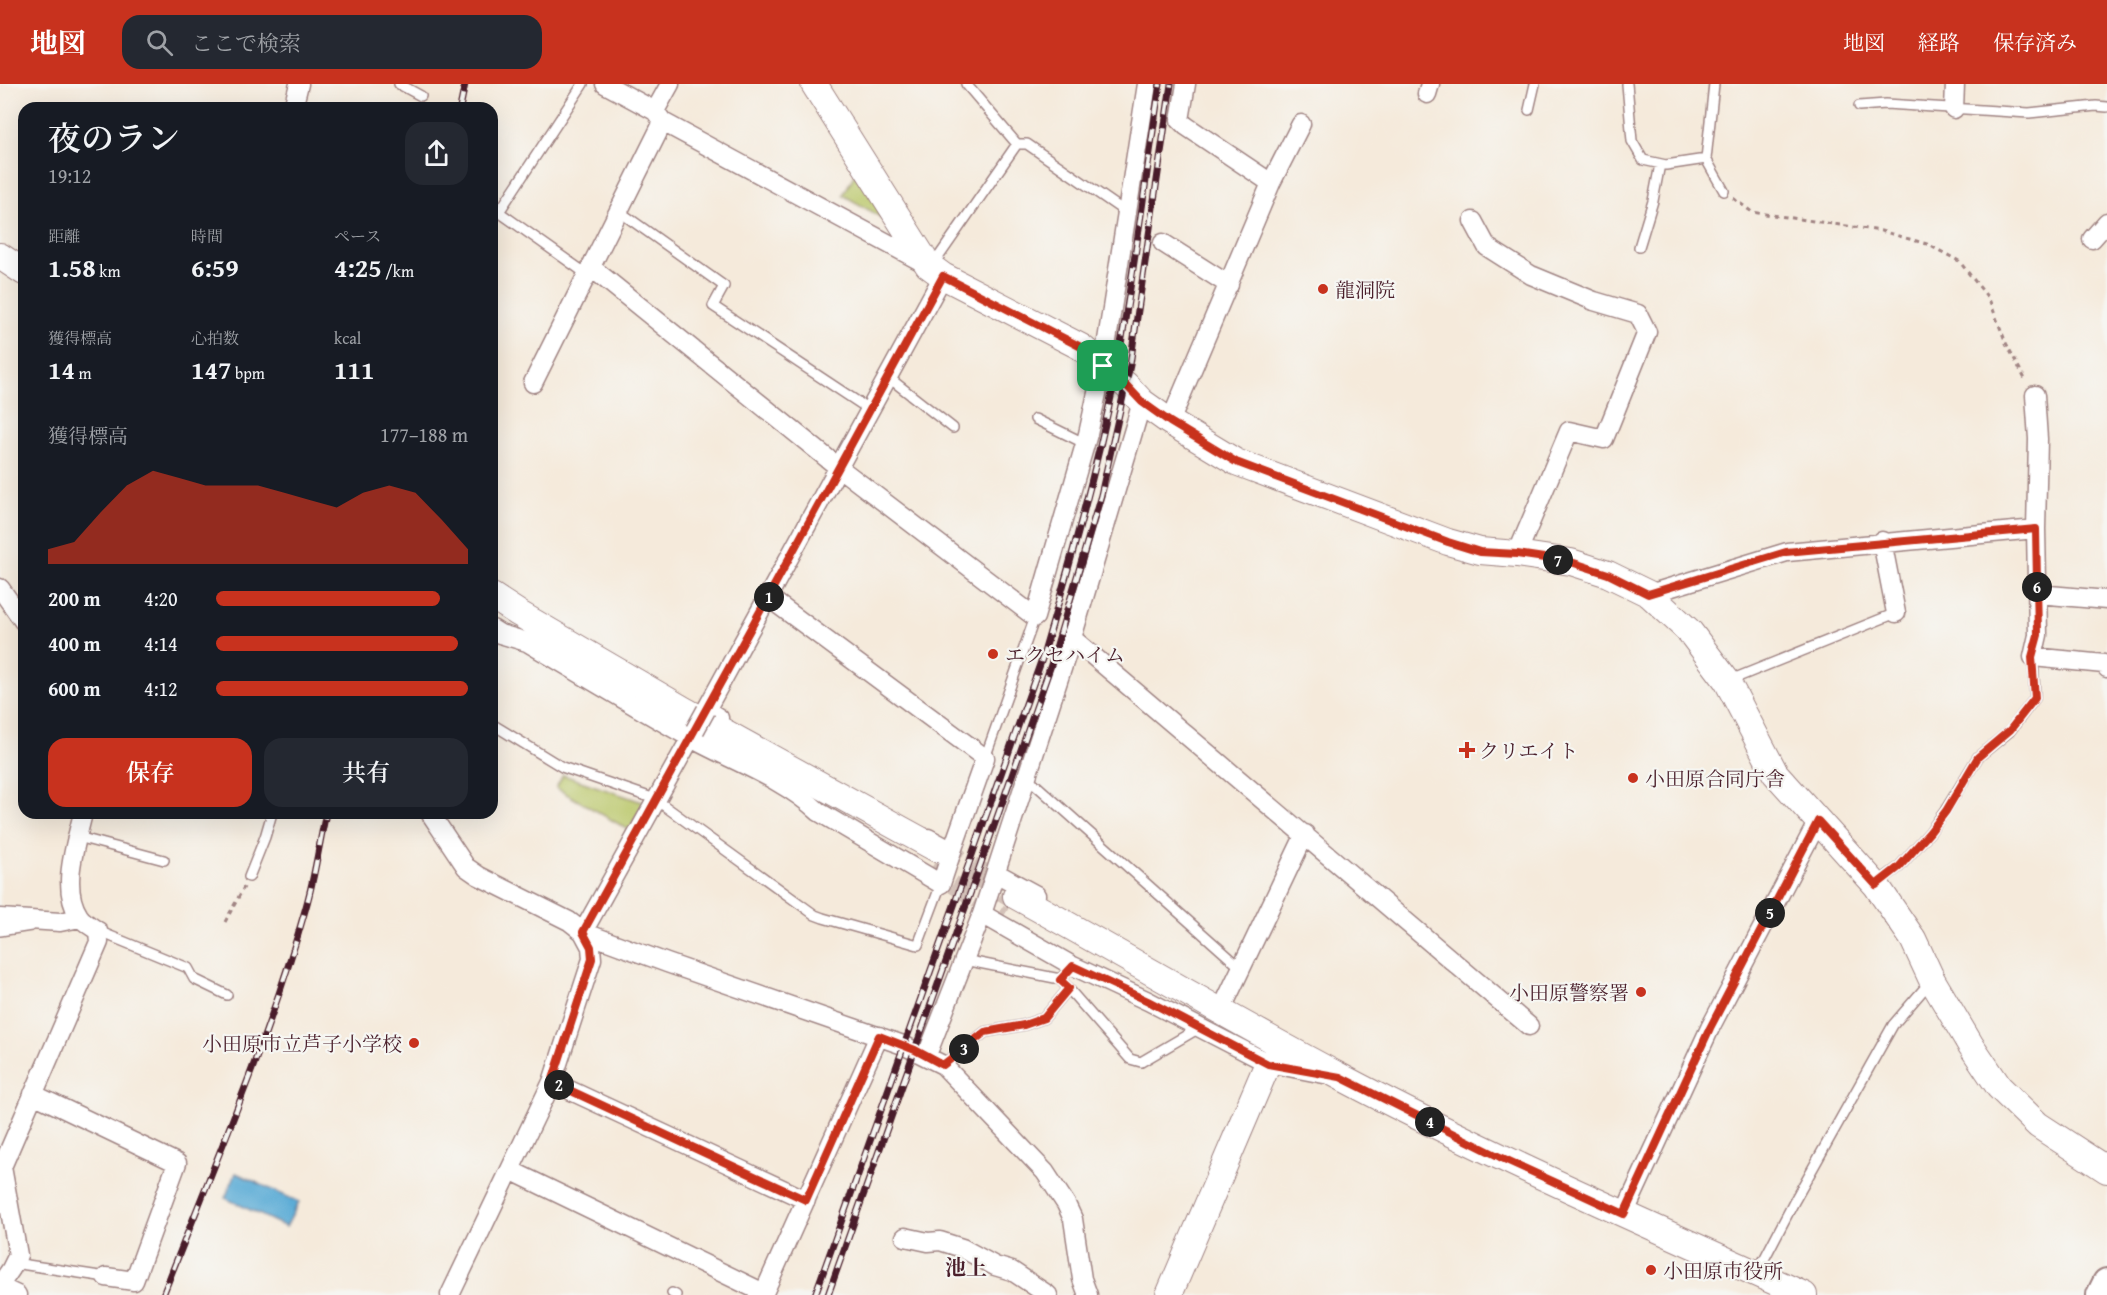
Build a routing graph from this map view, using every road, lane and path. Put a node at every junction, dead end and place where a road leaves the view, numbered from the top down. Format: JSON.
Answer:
{"nodes":[{"id":1,"x":399,"y":84,"type":"edge"},
{"id":2,"x":583,"y":84,"type":"edge"},
{"id":3,"x":605,"y":84,"type":"edge"},
{"id":4,"x":670,"y":84,"type":"edge"},
{"id":5,"x":814,"y":84,"type":"edge"},
{"id":6,"x":966,"y":84,"type":"edge"},
{"id":7,"x":1147,"y":84,"type":"edge"},
{"id":8,"x":1186,"y":84,"type":"edge"},
{"id":9,"x":1535,"y":84,"type":"edge"},
{"id":10,"x":1627,"y":84,"type":"edge"},
{"id":11,"x":1714,"y":84,"type":"edge"},
{"id":12,"x":1955,"y":84,"type":"edge"},
{"id":13,"x":296,"y":85,"type":"edge"},
{"id":14,"x":421,"y":96,"type":"dead end"},
{"id":15,"x":294,"y":102,"type":"edge"},
{"id":16,"x":1859,"y":106,"type":"dead end"},
{"id":17,"x":2107,"y":107,"type":"edge"},
{"id":18,"x":1954,"y":109,"type":"junction"},
{"id":19,"x":1529,"y":110,"type":"dead end"},
{"id":20,"x":659,"y":116,"type":"junction"},
{"id":21,"x":1301,"y":124,"type":"dead end"},
{"id":22,"x":1017,"y":144,"type":"junction"},
{"id":23,"x":1706,"y":159,"type":"junction"},
{"id":24,"x":1660,"y":164,"type":"junction"},
{"id":25,"x":1271,"y":183,"type":"junction"},
{"id":26,"x":1724,"y":191,"type":"joint"},
{"id":27,"x":498,"y":206,"type":"edge"},
{"id":28,"x":498,"y":212,"type":"edge"},
{"id":29,"x":620,"y":212,"type":"junction"},
{"id":30,"x":1127,"y":213,"type":"junction"},
{"id":31,"x":1473,"y":221,"type":"dead end"},
{"id":32,"x":2107,"y":222,"type":"edge"},
{"id":33,"x":2092,"y":239,"type":"dead end"},
{"id":34,"x":1163,"y":243,"type":"dead end"},
{"id":35,"x":1639,"y":247,"type":"dead end"},
{"id":36,"x":0,"y":256,"type":"edge"},
{"id":37,"x":18,"y":268,"type":"edge"},
{"id":38,"x":934,"y":270,"type":"junction"},
{"id":39,"x":590,"y":272,"type":"junction"},
{"id":40,"x":1229,"y":285,"type":"junction"},
{"id":41,"x":1103,"y":366,"type":"junction"},
{"id":42,"x":888,"y":377,"type":"junction"},
{"id":43,"x":533,"y":383,"type":"dead end"},
{"id":44,"x":2035,"y":395,"type":"joint"},
{"id":45,"x":1142,"y":402,"type":"junction"},
{"id":46,"x":870,"y":410,"type":"junction"},
{"id":47,"x":1035,"y":419,"type":"dead end"},
{"id":48,"x":1170,"y":422,"type":"junction"},
{"id":49,"x":952,"y":428,"type":"dead end"},
{"id":50,"x":1086,"y":444,"type":"junction"},
{"id":51,"x":838,"y":467,"type":"junction"},
{"id":52,"x":2036,"y":529,"type":"junction"},
{"id":53,"x":1882,"y":542,"type":"junction"},
{"id":54,"x":1517,"y":554,"type":"junction"},
{"id":55,"x":0,"y":588,"type":"edge"},
{"id":56,"x":1648,"y":594,"type":"junction"},
{"id":57,"x":2038,"y":594,"type":"junction"},
{"id":58,"x":768,"y":597,"type":"junction"},
{"id":59,"x":498,"y":600,"type":"edge"},
{"id":60,"x":2107,"y":600,"type":"edge"},
{"id":61,"x":1896,"y":613,"type":"joint"},
{"id":62,"x":18,"y":614,"type":"edge"},
{"id":63,"x":1035,"y":617,"type":"junction"},
{"id":64,"x":498,"y":633,"type":"edge"},
{"id":65,"x":1072,"y":638,"type":"junction"},
{"id":66,"x":2032,"y":657,"type":"junction"},
{"id":67,"x":2107,"y":668,"type":"edge"},
{"id":68,"x":1727,"y":681,"type":"junction"},
{"id":69,"x":706,"y":710,"type":"junction"},
{"id":70,"x":498,"y":728,"type":"edge"},
{"id":71,"x":692,"y":734,"type":"junction"},
{"id":72,"x":985,"y":758,"type":"junction"},
{"id":73,"x":1027,"y":777,"type":"junction"},
{"id":74,"x":656,"y":799,"type":"junction"},
{"id":75,"x":807,"y":801,"type":"junction"},
{"id":76,"x":82,"y":819,"type":"edge"},
{"id":77,"x":270,"y":819,"type":"edge"},
{"id":78,"x":434,"y":819,"type":"edge"},
{"id":79,"x":1818,"y":821,"type":"junction"},
{"id":80,"x":1305,"y":834,"type":"junction"},
{"id":81,"x":78,"y":837,"type":"junction"},
{"id":82,"x":937,"y":856,"type":"junction"},
{"id":83,"x":164,"y":860,"type":"dead end"},
{"id":84,"x":996,"y":873,"type":"junction"},
{"id":85,"x":249,"y":877,"type":"joint"},
{"id":86,"x":940,"y":884,"type":"junction"},
{"id":87,"x":1876,"y":885,"type":"junction"},
{"id":88,"x":1010,"y":906,"type":"joint"},
{"id":89,"x":982,"y":914,"type":"junction"},
{"id":90,"x":0,"y":918,"type":"edge"},
{"id":91,"x":80,"y":918,"type":"junction"},
{"id":92,"x":60,"y":922,"type":"junction"},
{"id":93,"x":225,"y":922,"type":"dead end"},
{"id":94,"x":98,"y":931,"type":"junction"},
{"id":95,"x":0,"y":932,"type":"edge"},
{"id":96,"x":583,"y":932,"type":"junction"},
{"id":97,"x":964,"y":960,"type":"junction"},
{"id":98,"x":1073,"y":966,"type":"junction"},
{"id":99,"x":1241,"y":968,"type":"junction"},
{"id":100,"x":1060,"y":980,"type":"junction"},
{"id":101,"x":1932,"y":980,"type":"junction"},
{"id":102,"x":1119,"y":987,"type":"junction"},
{"id":103,"x":1069,"y":988,"type":"junction"},
{"id":104,"x":227,"y":995,"type":"dead end"},
{"id":105,"x":1226,"y":1000,"type":"junction"},
{"id":106,"x":1529,"y":1026,"type":"dead end"},
{"id":107,"x":1199,"y":1028,"type":"junction"},
{"id":108,"x":879,"y":1036,"type":"junction"},
{"id":109,"x":927,"y":1055,"type":"junction"},
{"id":110,"x":1268,"y":1064,"type":"junction"},
{"id":111,"x":943,"y":1065,"type":"junction"},
{"id":112,"x":1340,"y":1077,"type":"junction"},
{"id":113,"x":552,"y":1082,"type":"junction"},
{"id":114,"x":33,"y":1094,"type":"junction"},
{"id":115,"x":510,"y":1170,"type":"junction"},
{"id":116,"x":2107,"y":1170,"type":"edge"},
{"id":117,"x":806,"y":1200,"type":"junction"},
{"id":118,"x":1624,"y":1214,"type":"junction"},
{"id":119,"x":905,"y":1237,"type":"dead end"},
{"id":120,"x":1757,"y":1274,"type":"junction"},
{"id":121,"x":6,"y":1277,"type":"edge"},
{"id":122,"x":106,"y":1277,"type":"joint"},
{"id":123,"x":2107,"y":1283,"type":"edge"},
{"id":124,"x":764,"y":1294,"type":"edge"},
{"id":125,"x":17,"y":1295,"type":"edge"},
{"id":126,"x":450,"y":1295,"type":"edge"},
{"id":127,"x":1048,"y":1295,"type":"edge"},
{"id":128,"x":1088,"y":1295,"type":"edge"},
{"id":129,"x":1169,"y":1295,"type":"edge"},
{"id":130,"x":1804,"y":1295,"type":"edge"},
{"id":131,"x":2101,"y":1295,"type":"edge"}],
"edges":[{"from":1,"to":14,"type":"lane"},
{"from":2,"to":27,"type":"lane"},
{"from":3,"to":20,"type":"street"},
{"from":4,"to":20,"type":"street"},
{"from":5,"to":38,"type":"street"},
{"from":6,"to":22,"type":"lane"},
{"from":7,"to":30,"type":"street"},
{"from":8,"to":25,"type":"street"},
{"from":9,"to":19,"type":"lane"},
{"from":10,"to":24,"type":"lane"},
{"from":11,"to":23,"type":"lane"},
{"from":12,"to":18,"type":"street"},
{"from":13,"to":15,"type":"street"},
{"from":16,"to":18,"type":"lane"},
{"from":17,"to":18,"type":"lane"},
{"from":20,"to":29,"type":"street"},
{"from":20,"to":38,"type":"street"},
{"from":21,"to":25,"type":"street"},
{"from":22,"to":30,"type":"lane"},
{"from":22,"to":38,"type":"lane"},
{"from":23,"to":24,"type":"lane"},
{"from":23,"to":26,"type":"lane"},
{"from":24,"to":35,"type":"lane"},
{"from":25,"to":40,"type":"street"},
{"from":26,"to":44,"type":"path"},
{"from":28,"to":39,"type":"lane"},
{"from":29,"to":39,"type":"street"},
{"from":29,"to":46,"type":"lane"},
{"from":30,"to":41,"type":"street"},
{"from":31,"to":54,"type":"street"},
{"from":32,"to":33,"type":"street"},
{"from":34,"to":40,"type":"street"},
{"from":36,"to":37,"type":"street"},
{"from":38,"to":41,"type":"street"},
{"from":38,"to":42,"type":"street"},
{"from":39,"to":43,"type":"street"},
{"from":39,"to":51,"type":"street"},
{"from":40,"to":48,"type":"street"},
{"from":41,"to":45,"type":"street"},
{"from":41,"to":50,"type":"street"},
{"from":42,"to":46,"type":"street"},
{"from":42,"to":49,"type":"lane"},
{"from":44,"to":52,"type":"street"},
{"from":45,"to":48,"type":"street"},
{"from":45,"to":65,"type":"street"},
{"from":46,"to":51,"type":"street"},
{"from":47,"to":50,"type":"lane"},
{"from":48,"to":54,"type":"street"},
{"from":50,"to":63,"type":"street"},
{"from":51,"to":58,"type":"street"},
{"from":51,"to":63,"type":"street"},
{"from":52,"to":53,"type":"street"},
{"from":52,"to":57,"type":"street"},
{"from":53,"to":56,"type":"street"},
{"from":53,"to":61,"type":"street"},
{"from":54,"to":56,"type":"street"},
{"from":55,"to":62,"type":"street"},
{"from":56,"to":68,"type":"street"},
{"from":57,"to":60,"type":"street"},
{"from":57,"to":66,"type":"street"},
{"from":58,"to":69,"type":"street"},
{"from":58,"to":72,"type":"street"},
{"from":59,"to":82,"type":"street"},
{"from":61,"to":68,"type":"lane"},
{"from":63,"to":72,"type":"lane"},
{"from":64,"to":71,"type":"street"},
{"from":65,"to":73,"type":"street"},
{"from":65,"to":80,"type":"street"},
{"from":66,"to":67,"type":"street"},
{"from":66,"to":87,"type":"lane"},
{"from":68,"to":79,"type":"street"},
{"from":69,"to":71,"type":"street","bridge":true},
{"from":69,"to":82,"type":"street"},
{"from":70,"to":74,"type":"lane"},
{"from":71,"to":74,"type":"street"},
{"from":71,"to":75,"type":"street"},
{"from":72,"to":82,"type":"street"},
{"from":73,"to":84,"type":"street"},
{"from":73,"to":99,"type":"lane"},
{"from":74,"to":86,"type":"lane"},
{"from":74,"to":96,"type":"street"},
{"from":75,"to":82,"type":"street"},
{"from":75,"to":86,"type":"street"},
{"from":76,"to":81,"type":"street"},
{"from":77,"to":85,"type":"lane"},
{"from":78,"to":96,"type":"street"},
{"from":79,"to":87,"type":"street"},
{"from":79,"to":118,"type":"street"},
{"from":80,"to":99,"type":"street"},
{"from":80,"to":106,"type":"street"},
{"from":81,"to":83,"type":"lane"},
{"from":81,"to":91,"type":"street"},
{"from":82,"to":86,"type":"street"},
{"from":84,"to":89,"type":"street"},
{"from":84,"to":105,"type":"street"},
{"from":85,"to":93,"type":"path"},
{"from":87,"to":101,"type":"street"},
{"from":88,"to":102,"type":"street"},
{"from":88,"to":112,"type":"street"},
{"from":89,"to":97,"type":"street"},
{"from":89,"to":98,"type":"street"},
{"from":90,"to":92,"type":"street"},
{"from":91,"to":92,"type":"street"},
{"from":91,"to":94,"type":"street"},
{"from":92,"to":95,"type":"lane"},
{"from":94,"to":104,"type":"lane"},
{"from":94,"to":114,"type":"street"},
{"from":96,"to":108,"type":"street"},
{"from":96,"to":113,"type":"street"},
{"from":97,"to":100,"type":"lane"},
{"from":97,"to":109,"type":"street"},
{"from":98,"to":100,"type":"lane"},
{"from":98,"to":102,"type":"street"},
{"from":99,"to":105,"type":"street"},
{"from":100,"to":103,"type":"lane"},
{"from":101,"to":116,"type":"street"},
{"from":101,"to":120,"type":"lane"},
{"from":102,"to":107,"type":"street"},
{"from":103,"to":107,"type":"lane"},
{"from":103,"to":111,"type":"lane"},
{"from":105,"to":112,"type":"street"},
{"from":107,"to":110,"type":"street"},
{"from":108,"to":109,"type":"street"},
{"from":108,"to":117,"type":"street"},
{"from":109,"to":111,"type":"street"},
{"from":110,"to":112,"type":"street"},
{"from":110,"to":129,"type":"street"},
{"from":111,"to":128,"type":"street"},
{"from":112,"to":118,"type":"street"},
{"from":113,"to":115,"type":"street"},
{"from":113,"to":117,"type":"street"},
{"from":114,"to":121,"type":"street"},
{"from":114,"to":122,"type":"street"},
{"from":115,"to":124,"type":"street"},
{"from":115,"to":126,"type":"street"},
{"from":117,"to":124,"type":"street"},
{"from":118,"to":120,"type":"street"},
{"from":119,"to":127,"type":"street"},
{"from":120,"to":130,"type":"street"},
{"from":121,"to":122,"type":"lane"},
{"from":121,"to":125,"type":"street"},
{"from":123,"to":131,"type":"main road"}]}
